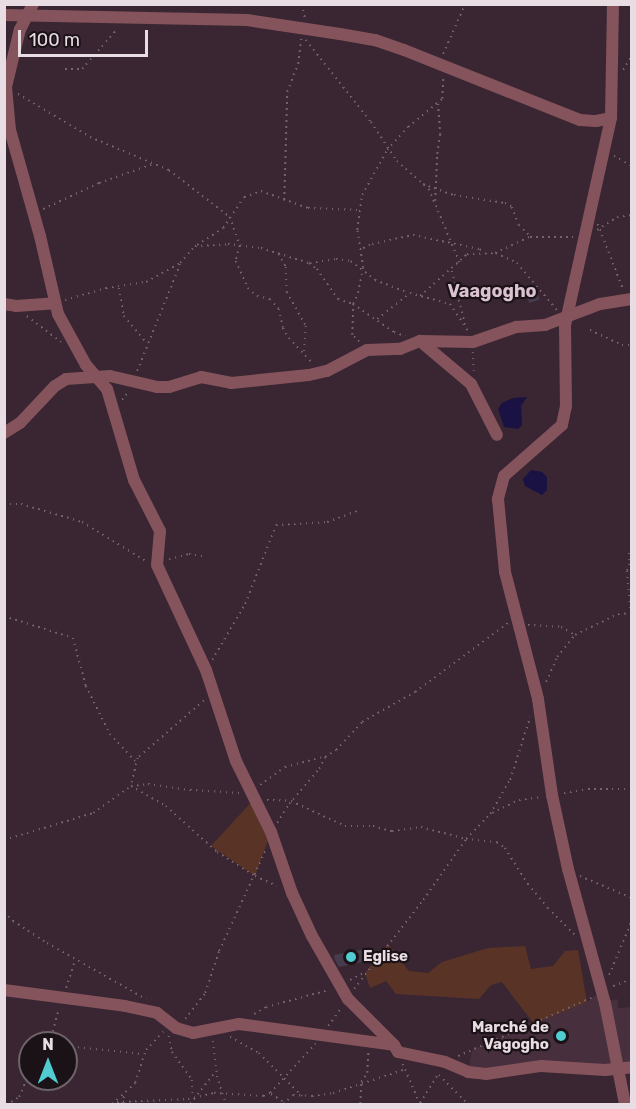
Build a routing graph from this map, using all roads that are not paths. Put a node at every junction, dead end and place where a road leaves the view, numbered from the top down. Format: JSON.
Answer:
{"nodes":[{"id":1,"x":613,"y":4,"type":"edge"},
{"id":2,"x":30,"y":10,"type":"edge"},
{"id":3,"x":4,"y":15,"type":"edge"},
{"id":4,"x":5,"y":89,"type":"edge"},
{"id":5,"x":611,"y":118,"type":"junction"},
{"id":6,"x":630,"y":299,"type":"edge"},
{"id":7,"x":55,"y":303,"type":"junction"},
{"id":8,"x":10,"y":305,"type":"edge"},
{"id":9,"x":565,"y":316,"type":"junction"},
{"id":10,"x":420,"y":341,"type":"junction"},
{"id":11,"x":95,"y":376,"type":"junction"},
{"id":12,"x":4,"y":433,"type":"edge"},
{"id":13,"x":497,"y":435,"type":"dead end"},
{"id":14,"x":4,"y":990,"type":"edge"},
{"id":15,"x":396,"y":1048,"type":"junction"},
{"id":16,"x":632,"y":1067,"type":"edge"},
{"id":17,"x":618,"y":1069,"type":"junction"},
{"id":18,"x":625,"y":1104,"type":"edge"}],
"edges":[{"from":1,"to":5,"type":"street"},
{"from":2,"to":3,"type":"street"},
{"from":2,"to":4,"type":"street"},
{"from":2,"to":5,"type":"street"},
{"from":4,"to":7,"type":"street"},
{"from":5,"to":9,"type":"street"},
{"from":6,"to":9,"type":"street"},
{"from":7,"to":8,"type":"street"},
{"from":7,"to":11,"type":"street"},
{"from":9,"to":10,"type":"street"},
{"from":9,"to":17,"type":"street"},
{"from":10,"to":11,"type":"street"},
{"from":10,"to":13,"type":"street"},
{"from":11,"to":12,"type":"street"},
{"from":11,"to":15,"type":"street"},
{"from":14,"to":15,"type":"street"},
{"from":15,"to":17,"type":"street"},
{"from":16,"to":17,"type":"street"},
{"from":17,"to":18,"type":"street"}]}
